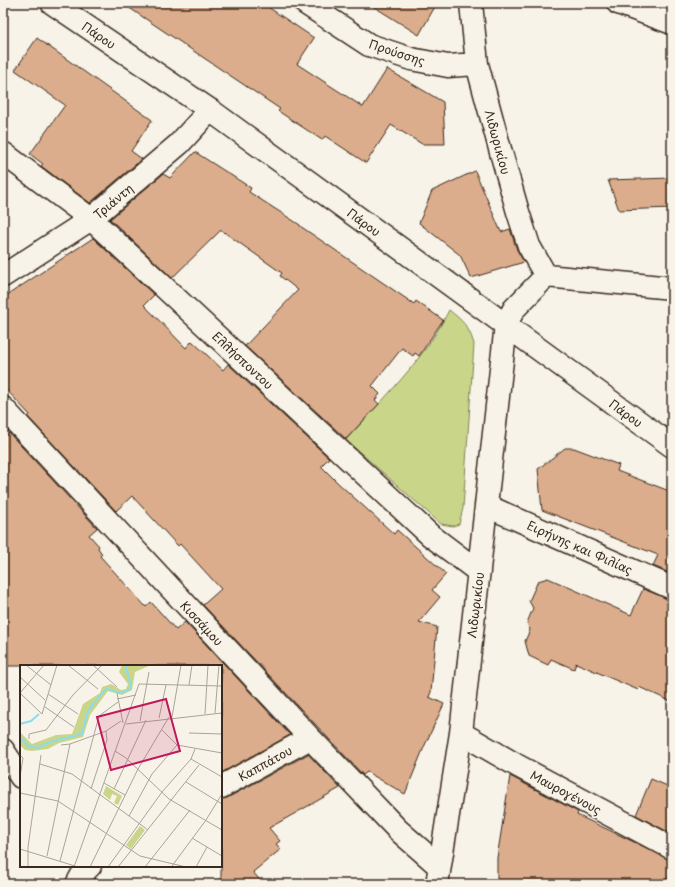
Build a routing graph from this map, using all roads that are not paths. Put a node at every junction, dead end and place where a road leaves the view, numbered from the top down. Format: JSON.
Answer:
{"nodes":[{"id":1,"x":52,"y":3,"type":"edge"},
{"id":2,"x":305,"y":3,"type":"edge"},
{"id":3,"x":471,"y":3,"type":"edge"},
{"id":4,"x":618,"y":3,"type":"edge"},
{"id":5,"x":672,"y":23,"type":"edge"},
{"id":6,"x":477,"y":64,"type":"junction"},
{"id":7,"x":210,"y":110,"type":"junction"},
{"id":8,"x":3,"y":153,"type":"edge"},
{"id":9,"x":91,"y":219,"type":"junction"},
{"id":10,"x":3,"y":276,"type":"edge"},
{"id":11,"x":546,"y":276,"type":"junction"},
{"id":12,"x":672,"y":288,"type":"edge"},
{"id":13,"x":506,"y":324,"type":"junction"},
{"id":14,"x":3,"y":408,"type":"edge"},
{"id":15,"x":672,"y":446,"type":"edge"},
{"id":16,"x":487,"y":506,"type":"junction"},
{"id":17,"x":479,"y":572,"type":"junction"},
{"id":18,"x":672,"y":588,"type":"edge"},
{"id":19,"x":461,"y":733,"type":"junction"},
{"id":20,"x":310,"y":738,"type":"junction"},
{"id":21,"x":3,"y":750,"type":"edge"},
{"id":22,"x":20,"y":776,"type":"edge"},
{"id":23,"x":222,"y":786,"type":"edge"},
{"id":24,"x":672,"y":848,"type":"edge"},
{"id":25,"x":438,"y":875,"type":"edge"}],
"edges":[{"from":1,"to":7,"type":"street","name":"Πάρου"},
{"from":2,"to":6,"type":"street","name":"Προύσσης"},
{"from":3,"to":6,"type":"street","name":"Λιδωρικίου"},
{"from":4,"to":5,"type":"street"},
{"from":6,"to":11,"type":"street","name":"Λιδωρικίου"},
{"from":7,"to":9,"type":"street","name":"Τριάντη"},
{"from":7,"to":13,"type":"street","name":"Πάρου"},
{"from":8,"to":9,"type":"street","name":"Ελλήσποντου"},
{"from":9,"to":10,"type":"street","name":"Τριάντη"},
{"from":9,"to":17,"type":"street","name":"Ελλήσποντου"},
{"from":11,"to":12,"type":"street"},
{"from":11,"to":13,"type":"street"},
{"from":13,"to":15,"type":"street","name":"Πάρου"},
{"from":13,"to":16,"type":"street","name":"Λιδωρικίου"},
{"from":14,"to":20,"type":"street","name":"Κισσάμου"},
{"from":16,"to":17,"type":"street","name":"Λιδωρικίου"},
{"from":16,"to":18,"type":"street","name":"Ειρήνης και Φιλίας"},
{"from":17,"to":19,"type":"street","name":"Λιδωρικίου"},
{"from":19,"to":24,"type":"street","name":"Μαυρογένους"},
{"from":19,"to":25,"type":"street","name":"Λιδωρικίου"},
{"from":20,"to":23,"type":"street","name":"Καππάτου"},
{"from":20,"to":25,"type":"street","name":"Κισσάμου"},
{"from":21,"to":22,"type":"street"}]}
